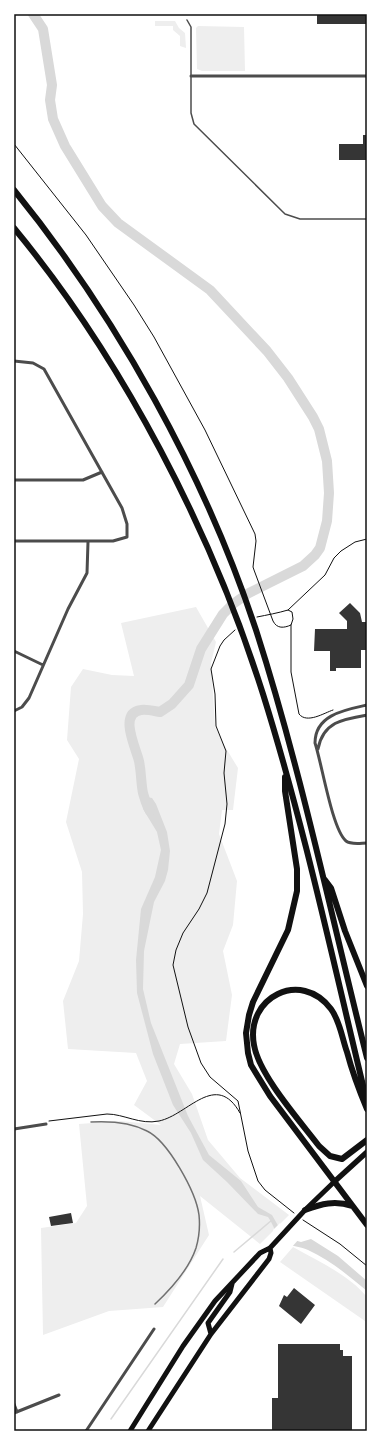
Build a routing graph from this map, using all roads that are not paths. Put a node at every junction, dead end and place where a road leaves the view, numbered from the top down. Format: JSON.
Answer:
{"nodes":[{"id":1,"x":187,"y":20,"type":"dead end"},
{"id":2,"x":191,"y":76,"type":"junction"},
{"id":3,"x":367,"y":76,"type":"edge"},
{"id":4,"x":14,"y":190,"type":"edge"},
{"id":5,"x":367,"y":218,"type":"edge"},
{"id":6,"x":14,"y":228,"type":"edge"},
{"id":7,"x":14,"y":361,"type":"edge"},
{"id":8,"x":102,"y":472,"type":"junction"},
{"id":9,"x":14,"y":480,"type":"edge"},
{"id":10,"x":14,"y":541,"type":"edge"},
{"id":11,"x":88,"y":542,"type":"junction"},
{"id":12,"x":14,"y":651,"type":"edge"},
{"id":13,"x":43,"y":665,"type":"junction"},
{"id":14,"x":367,"y":705,"type":"edge"},
{"id":15,"x":14,"y":711,"type":"edge"},
{"id":16,"x":367,"y":715,"type":"edge"},
{"id":17,"x":318,"y":751,"type":"junction"},
{"id":18,"x":285,"y":769,"type":"junction"},
{"id":19,"x":367,"y":843,"type":"edge"},
{"id":20,"x":324,"y":879,"type":"junction"},
{"id":21,"x":367,"y":986,"type":"edge"},
{"id":22,"x":367,"y":1058,"type":"edge"},
{"id":23,"x":367,"y":1102,"type":"edge"},
{"id":24,"x":367,"y":1109,"type":"edge"},
{"id":25,"x":46,"y":1124,"type":"road end"},
{"id":26,"x":14,"y":1129,"type":"edge"},
{"id":27,"x":367,"y":1140,"type":"edge"},
{"id":28,"x":367,"y":1152,"type":"edge"},
{"id":29,"x":334,"y":1182,"type":"junction"},
{"id":30,"x":353,"y":1207,"type":"junction"},
{"id":31,"x":305,"y":1210,"type":"junction"},
{"id":32,"x":367,"y":1225,"type":"edge"},
{"id":33,"x":269,"y":1250,"type":"junction"},
{"id":34,"x":232,"y":1283,"type":"junction"},
{"id":35,"x":154,"y":1329,"type":"dead end"},
{"id":36,"x":211,"y":1334,"type":"junction"},
{"id":37,"x":59,"y":1395,"type":"dead end"},
{"id":38,"x":14,"y":1404,"type":"edge"},
{"id":39,"x":15,"y":1412,"type":"edge"},
{"id":40,"x":86,"y":1431,"type":"edge"},
{"id":41,"x":130,"y":1431,"type":"edge"},
{"id":42,"x":148,"y":1431,"type":"edge"}],
"edges":[{"from":1,"to":2,"type":"lane"},
{"from":2,"to":3,"type":"street"},
{"from":2,"to":5,"type":"lane"},
{"from":4,"to":20,"type":"highway"},
{"from":6,"to":18,"type":"highway"},
{"from":7,"to":8,"type":"street"},
{"from":8,"to":9,"type":"street"},
{"from":8,"to":11,"type":"street"},
{"from":10,"to":11,"type":"street"},
{"from":11,"to":13,"type":"street"},
{"from":12,"to":13,"type":"street"},
{"from":13,"to":15,"type":"street"},
{"from":14,"to":17,"type":"street"},
{"from":16,"to":17,"type":"street"},
{"from":17,"to":19,"type":"street"},
{"from":18,"to":23,"type":"highway"},
{"from":18,"to":29,"type":"highway"},
{"from":20,"to":21,"type":"highway"},
{"from":20,"to":22,"type":"highway"},
{"from":24,"to":27,"type":"highway"},
{"from":25,"to":26,"type":"street"},
{"from":28,"to":29,"type":"highway"},
{"from":29,"to":30,"type":"highway"},
{"from":29,"to":31,"type":"main road"},
{"from":30,"to":31,"type":"highway"},
{"from":30,"to":32,"type":"highway"},
{"from":31,"to":33,"type":"main road"},
{"from":33,"to":34,"type":"main road"},
{"from":33,"to":36,"type":"main road"},
{"from":34,"to":36,"type":"main road"},
{"from":34,"to":41,"type":"main road"},
{"from":35,"to":40,"type":"street"},
{"from":36,"to":42,"type":"main road"},
{"from":37,"to":39,"type":"street"},
{"from":38,"to":39,"type":"street"}]}
